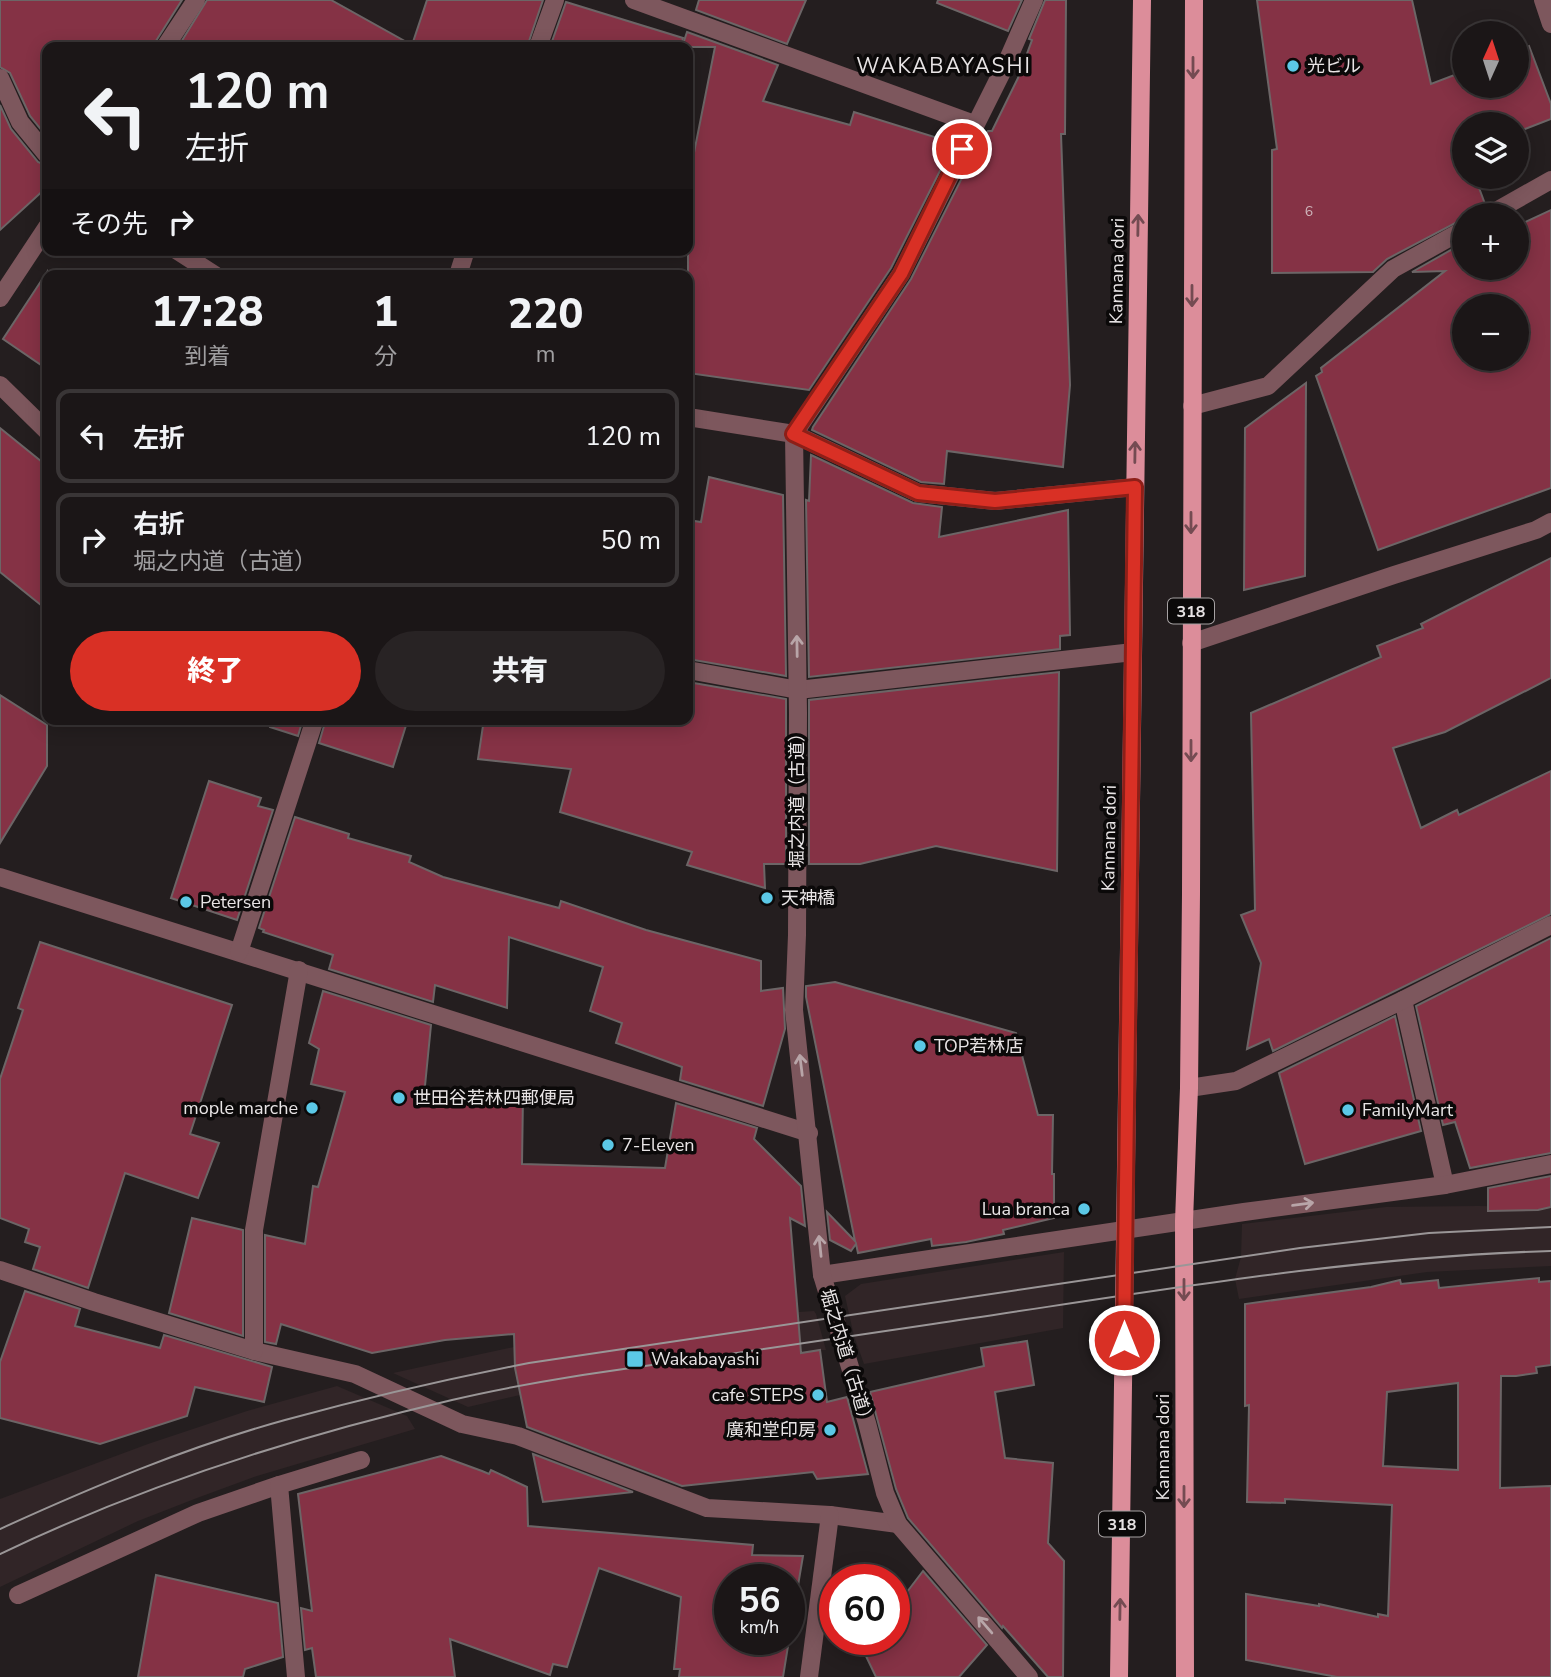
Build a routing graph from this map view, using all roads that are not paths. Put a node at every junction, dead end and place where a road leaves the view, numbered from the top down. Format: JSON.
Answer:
{"nodes":[{"id":1,"x":195,"y":0,"type":"edge"},
{"id":2,"x":555,"y":0,"type":"edge"},
{"id":3,"x":634,"y":0,"type":"edge"},
{"id":4,"x":1034,"y":0,"type":"edge"},
{"id":5,"x":1142,"y":0,"type":"edge"},
{"id":6,"x":1194,"y":0,"type":"edge"},
{"id":7,"x":1543,"y":0,"type":"edge"},
{"id":8,"x":1551,"y":24,"type":"edge"},
{"id":9,"x":168,"y":42,"type":"edge"},
{"id":10,"x":540,"y":42,"type":"edge"},
{"id":11,"x":0,"y":78,"type":"edge"},
{"id":12,"x":974,"y":124,"type":"junction"},
{"id":13,"x":42,"y":149,"type":"edge"},
{"id":14,"x":1551,"y":180,"type":"edge"},
{"id":15,"x":1510,"y":203,"type":"edge"},
{"id":16,"x":42,"y":235,"type":"edge"},
{"id":17,"x":1452,"y":236,"type":"edge"},
{"id":18,"x":185,"y":256,"type":"edge"},
{"id":19,"x":207,"y":270,"type":"edge"},
{"id":20,"x":0,"y":299,"type":"edge"},
{"id":21,"x":0,"y":385,"type":"edge"},
{"id":22,"x":1192,"y":406,"type":"junction"},
{"id":23,"x":693,"y":418,"type":"edge"},
{"id":24,"x":42,"y":426,"type":"edge"},
{"id":25,"x":793,"y":434,"type":"junction"},
{"id":26,"x":1135,"y":487,"type":"junction"},
{"id":27,"x":1551,"y":522,"type":"edge"},
{"id":28,"x":1191,"y":643,"type":"junction"},
{"id":29,"x":1133,"y":652,"type":"junction"},
{"id":30,"x":693,"y":671,"type":"edge"},
{"id":31,"x":797,"y":690,"type":"junction"},
{"id":32,"x":313,"y":725,"type":"edge"},
{"id":33,"x":0,"y":877,"type":"edge"},
{"id":34,"x":1551,"y":925,"type":"edge"},
{"id":35,"x":239,"y":952,"type":"junction"},
{"id":36,"x":299,"y":970,"type":"junction"},
{"id":37,"x":1403,"y":1000,"type":"junction"},
{"id":38,"x":1189,"y":1088,"type":"junction"},
{"id":39,"x":808,"y":1133,"type":"junction"},
{"id":40,"x":1551,"y":1164,"type":"edge"},
{"id":41,"x":1445,"y":1185,"type":"junction"},
{"id":42,"x":1184,"y":1221,"type":"junction"},
{"id":43,"x":1125,"y":1231,"type":"junction"},
{"id":44,"x":0,"y":1270,"type":"edge"},
{"id":45,"x":822,"y":1275,"type":"junction"},
{"id":46,"x":254,"y":1350,"type":"junction"},
{"id":47,"x":361,"y":1461,"type":"dead end"},
{"id":48,"x":279,"y":1485,"type":"junction"},
{"id":49,"x":830,"y":1515,"type":"junction"},
{"id":50,"x":898,"y":1524,"type":"junction"},
{"id":51,"x":18,"y":1595,"type":"dead end"},
{"id":52,"x":296,"y":1677,"type":"edge"},
{"id":53,"x":809,"y":1677,"type":"edge"},
{"id":54,"x":1030,"y":1677,"type":"edge"},
{"id":55,"x":1119,"y":1677,"type":"edge"},
{"id":56,"x":1185,"y":1677,"type":"edge"}],
"edges":[{"from":1,"to":9,"type":"street"},
{"from":2,"to":10,"type":"street"},
{"from":3,"to":12,"type":"street"},
{"from":4,"to":12,"type":"street"},
{"from":26,"to":5,"type":"main road","name":"Kannana dori","number":"318","one_way":true},
{"from":6,"to":22,"type":"main road","name":"Kannana dori","number":"318","one_way":true},
{"from":7,"to":8,"type":"street"},
{"from":11,"to":13,"type":"street"},
{"from":12,"to":25,"type":"street"},
{"from":14,"to":15,"type":"street"},
{"from":16,"to":20,"type":"street"},
{"from":17,"to":22,"type":"street"},
{"from":18,"to":19,"type":"street"},
{"from":21,"to":24,"type":"street"},
{"from":22,"to":28,"type":"main road","name":"Kannana dori","number":"318","one_way":true},
{"from":23,"to":25,"type":"street"},
{"from":25,"to":26,"type":"street"},
{"from":31,"to":25,"type":"street","name":"堀之内道（古道）","one_way":true},
{"from":26,"to":29,"type":"main road","name":"Kannana dori","number":"318"},
{"from":27,"to":28,"type":"street"},
{"from":28,"to":38,"type":"main road","name":"Kannana dori","number":"318","one_way":true},
{"from":29,"to":31,"type":"street"},
{"from":29,"to":43,"type":"main road","name":"Kannana dori","number":"318"},
{"from":30,"to":31,"type":"street"},
{"from":39,"to":31,"type":"street","name":"堀之内道（古道）","one_way":true},
{"from":32,"to":35,"type":"street"},
{"from":33,"to":35,"type":"street"},
{"from":34,"to":37,"type":"street"},
{"from":35,"to":36,"type":"street"},
{"from":36,"to":39,"type":"street"},
{"from":36,"to":46,"type":"street"},
{"from":37,"to":38,"type":"street"},
{"from":37,"to":41,"type":"street"},
{"from":38,"to":42,"type":"main road","name":"Kannana dori","number":"318"},
{"from":45,"to":39,"type":"street","name":"堀之内道（古道）","one_way":true},
{"from":40,"to":41,"type":"street"},
{"from":42,"to":41,"type":"street","one_way":true},
{"from":42,"to":43,"type":"street"},
{"from":42,"to":56,"type":"main road","name":"Kannana dori","number":"318","one_way":true},
{"from":43,"to":45,"type":"street"},
{"from":55,"to":43,"type":"main road","name":"Kannana dori","number":"318","one_way":true},
{"from":44,"to":46,"type":"street"},
{"from":45,"to":50,"type":"street","name":"堀之内道（古道）"},
{"from":46,"to":49,"type":"street"},
{"from":47,"to":48,"type":"street"},
{"from":48,"to":51,"type":"street"},
{"from":48,"to":52,"type":"street"},
{"from":49,"to":50,"type":"street"},
{"from":49,"to":53,"type":"street"},
{"from":54,"to":50,"type":"street","name":"堀之内道（古道）","one_way":true}]}
